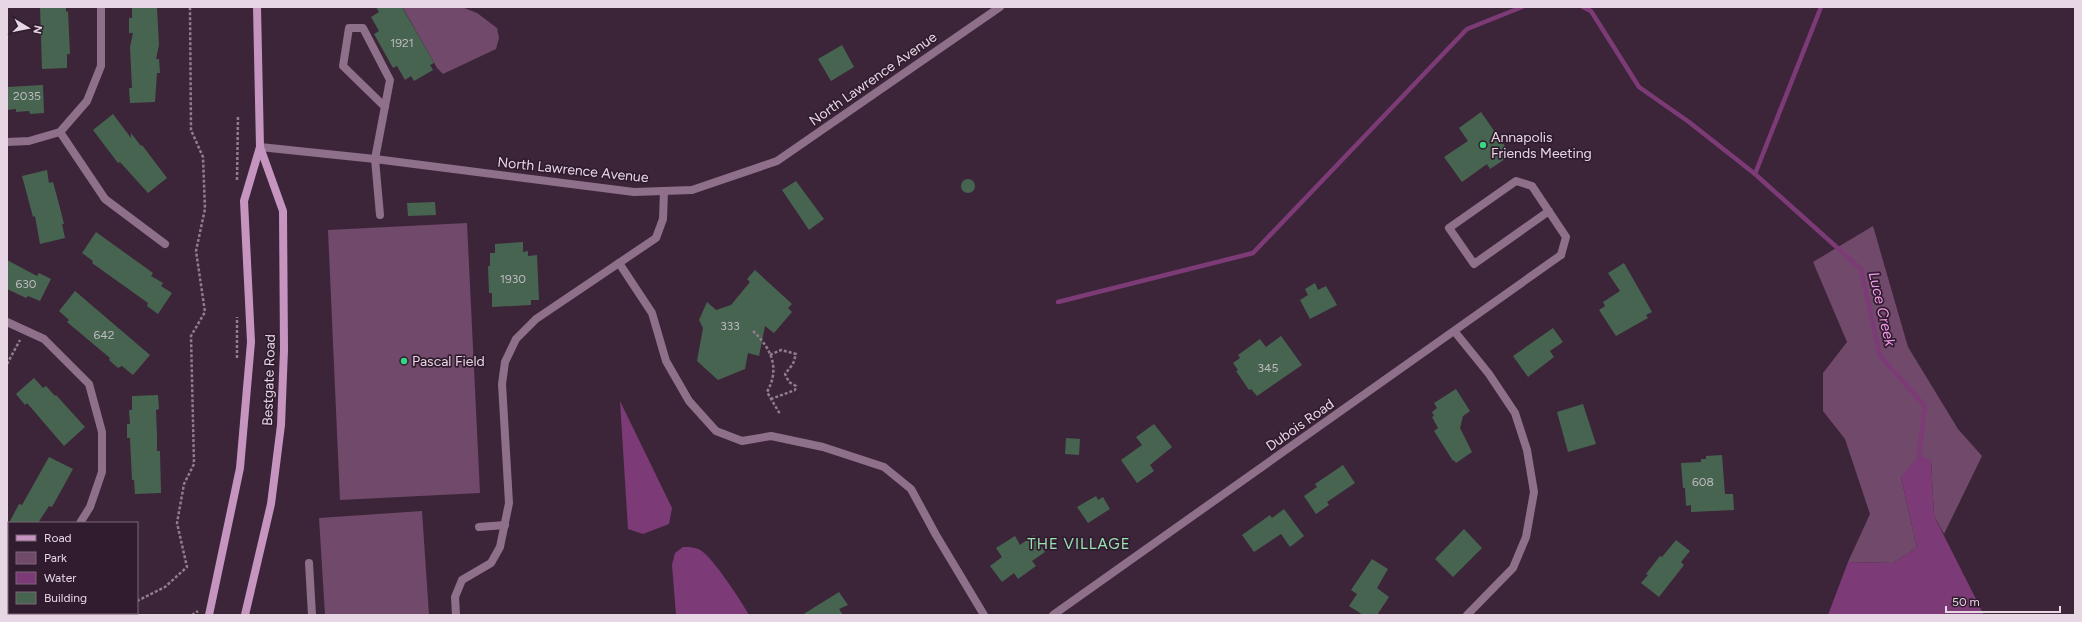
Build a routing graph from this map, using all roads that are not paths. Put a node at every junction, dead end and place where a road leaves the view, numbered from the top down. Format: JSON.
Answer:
{"nodes":[{"id":1,"x":101,"y":7,"type":"edge"},
{"id":2,"x":257,"y":7,"type":"edge"},
{"id":3,"x":1000,"y":7,"type":"edge"},
{"id":4,"x":385,"y":107,"type":"junction"},
{"id":5,"x":60,"y":132,"type":"junction"},
{"id":6,"x":7,"y":142,"type":"edge"},
{"id":7,"x":260,"y":147,"type":"junction"},
{"id":8,"x":375,"y":159,"type":"junction"},
{"id":9,"x":664,"y":191,"type":"junction"},
{"id":10,"x":1549,"y":211,"type":"junction"},
{"id":11,"x":380,"y":215,"type":"dead end"},
{"id":12,"x":165,"y":244,"type":"dead end"},
{"id":13,"x":619,"y":263,"type":"junction"},
{"id":14,"x":7,"y":322,"type":"edge"},
{"id":15,"x":1455,"y":332,"type":"junction"},
{"id":16,"x":81,"y":522,"type":"edge"},
{"id":17,"x":505,"y":525,"type":"junction"},
{"id":18,"x":479,"y":527,"type":"dead end"},
{"id":19,"x":308,"y":563,"type":"dead end"},
{"id":20,"x":209,"y":615,"type":"edge"},
{"id":21,"x":245,"y":615,"type":"edge"},
{"id":22,"x":312,"y":615,"type":"edge"},
{"id":23,"x":456,"y":615,"type":"edge"},
{"id":24,"x":984,"y":615,"type":"edge"},
{"id":25,"x":1053,"y":615,"type":"edge"},
{"id":26,"x":1467,"y":615,"type":"edge"}],
"edges":[{"from":1,"to":5,"type":"street"},
{"from":2,"to":7,"type":"main road","name":"Bestgate Road"},
{"from":3,"to":9,"type":"street","name":"North Lawrence Avenue"},
{"from":4,"to":4,"type":"street"},
{"from":4,"to":8,"type":"street"},
{"from":5,"to":6,"type":"street"},
{"from":5,"to":12,"type":"street"},
{"from":7,"to":8,"type":"street","name":"North Lawrence Avenue"},
{"from":7,"to":20,"type":"main road","name":"Bestgate Road"},
{"from":7,"to":21,"type":"main road","name":"Bestgate Road"},
{"from":8,"to":9,"type":"street","name":"North Lawrence Avenue"},
{"from":8,"to":11,"type":"street"},
{"from":9,"to":13,"type":"street"},
{"from":10,"to":10,"type":"street"},
{"from":10,"to":15,"type":"street","name":"Dubois Road"},
{"from":13,"to":17,"type":"street"},
{"from":13,"to":24,"type":"street"},
{"from":14,"to":16,"type":"street"},
{"from":15,"to":25,"type":"street","name":"Dubois Road"},
{"from":15,"to":26,"type":"street"},
{"from":17,"to":18,"type":"street"},
{"from":17,"to":23,"type":"street"},
{"from":19,"to":22,"type":"street"}]}
